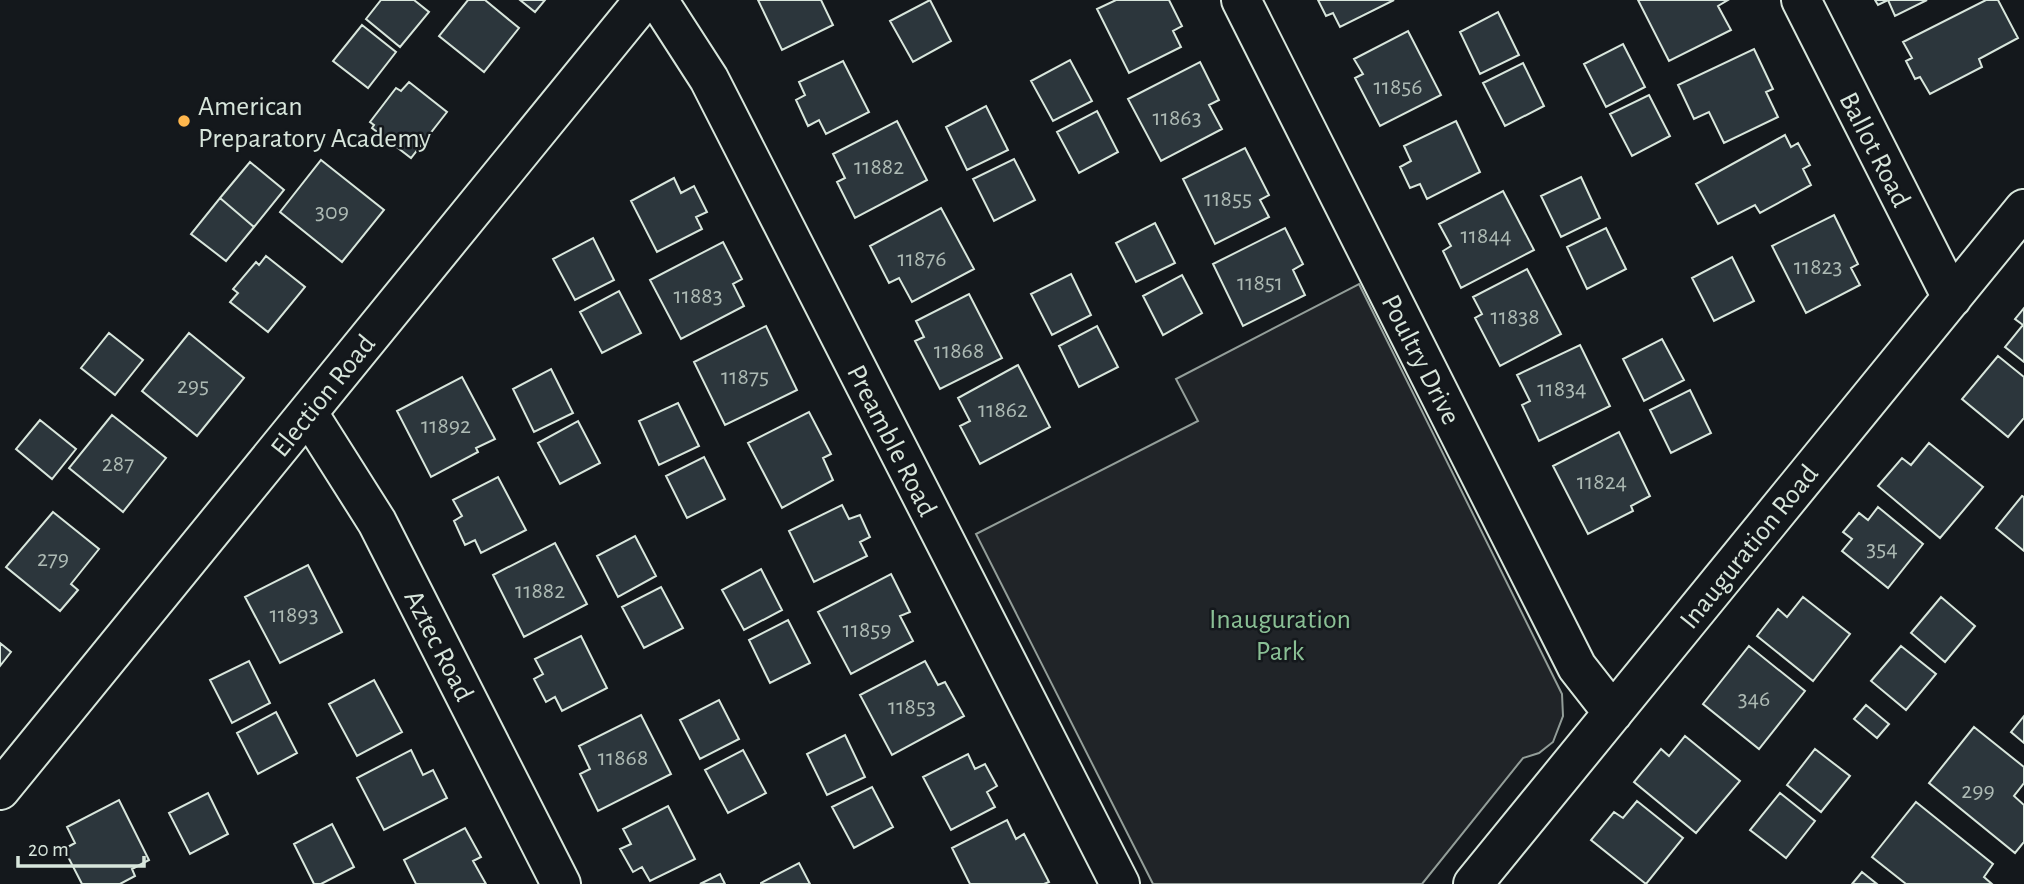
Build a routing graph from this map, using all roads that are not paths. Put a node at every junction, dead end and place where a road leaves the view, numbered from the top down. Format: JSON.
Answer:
{"nodes":[{"id":1,"x":644,"y":0,"type":"edge"},
{"id":2,"x":658,"y":0,"type":"edge"},
{"id":3,"x":1241,"y":0,"type":"edge"},
{"id":4,"x":1801,"y":0,"type":"edge"},
{"id":5,"x":2024,"y":209,"type":"edge"},
{"id":6,"x":1952,"y":298,"type":"junction"},
{"id":7,"x":308,"y":413,"type":"junction"},
{"id":8,"x":1613,"y":713,"type":"junction"},
{"id":9,"x":0,"y":790,"type":"edge"},
{"id":10,"x":561,"y":884,"type":"edge"},
{"id":11,"x":1119,"y":884,"type":"edge"},
{"id":12,"x":1473,"y":884,"type":"edge"}],
"edges":[{"from":1,"to":7,"type":"street","name":"Election Road"},
{"from":2,"to":11,"type":"street","name":"Preamble Road"},
{"from":3,"to":8,"type":"street","name":"Poultry Drive"},
{"from":4,"to":6,"type":"street","name":"Ballot Road"},
{"from":5,"to":6,"type":"street","name":"Inauguration Road"},
{"from":6,"to":8,"type":"street","name":"Inauguration Road"},
{"from":7,"to":9,"type":"street","name":"Election Road"},
{"from":7,"to":10,"type":"street","name":"Aztec Road"},
{"from":8,"to":12,"type":"street","name":"Inauguration Road"}]}
